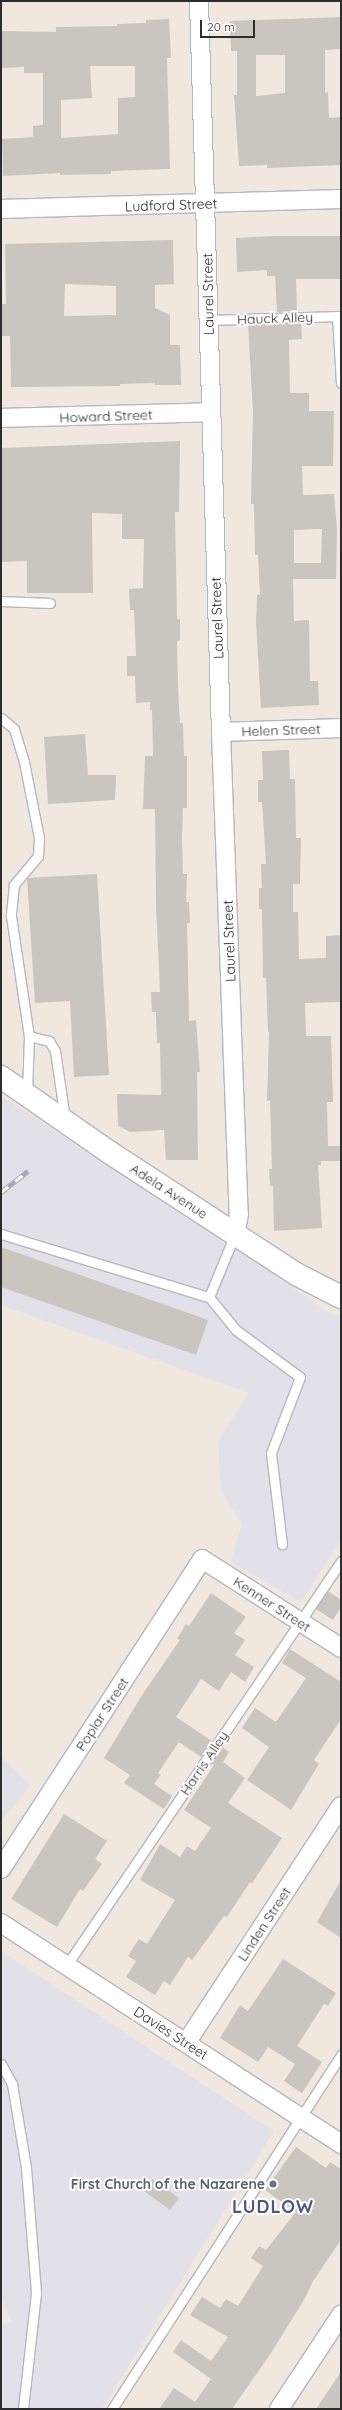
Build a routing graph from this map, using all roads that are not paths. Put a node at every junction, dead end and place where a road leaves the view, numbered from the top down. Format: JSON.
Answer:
{"nodes":[{"id":1,"x":199,"y":1,"type":"edge"},
{"id":2,"x":341,"y":199,"type":"edge"},
{"id":3,"x":206,"y":204,"type":"junction"},
{"id":4,"x":1,"y":209,"type":"edge"},
{"id":5,"x":339,"y":316,"type":"edge"},
{"id":6,"x":208,"y":320,"type":"junction"},
{"id":7,"x":341,"y":383,"type":"edge"},
{"id":8,"x":211,"y":412,"type":"junction"},
{"id":9,"x":1,"y":418,"type":"edge"},
{"id":10,"x":1,"y":601,"type":"edge"},
{"id":11,"x":50,"y":603,"type":"dead end"},
{"id":12,"x":1,"y":718,"type":"edge"},
{"id":13,"x":341,"y":728,"type":"edge"},
{"id":14,"x":221,"y":732,"type":"junction"},
{"id":15,"x":29,"y":1036,"type":"junction"},
{"id":16,"x":1,"y":1077,"type":"edge"},
{"id":17,"x":27,"y":1096,"type":"junction"},
{"id":18,"x":66,"y":1123,"type":"junction"},
{"id":19,"x":1,"y":1234,"type":"edge"},
{"id":20,"x":235,"y":1234,"type":"junction"},
{"id":21,"x":209,"y":1297,"type":"junction"},
{"id":22,"x":341,"y":1297,"type":"edge"},
{"id":23,"x":282,"y":1544,"type":"dead end"},
{"id":24,"x":202,"y":1559,"type":"joint"},
{"id":25,"x":340,"y":1564,"type":"edge"},
{"id":26,"x":299,"y":1621,"type":"junction"},
{"id":27,"x":341,"y":1648,"type":"edge"},
{"id":28,"x":341,"y":1806,"type":"edge"},
{"id":29,"x":1,"y":1869,"type":"edge"},
{"id":30,"x":1,"y":1923,"type":"edge"},
{"id":31,"x":66,"y":1966,"type":"junction"},
{"id":32,"x":186,"y":2043,"type":"junction"},
{"id":33,"x":341,"y":2055,"type":"edge"},
{"id":34,"x":1,"y":2064,"type":"edge"},
{"id":35,"x":299,"y":2117,"type":"junction"},
{"id":36,"x":341,"y":2144,"type":"edge"},
{"id":37,"x":341,"y":2315,"type":"edge"},
{"id":38,"x":23,"y":2409,"type":"edge"},
{"id":39,"x":112,"y":2409,"type":"edge"},
{"id":40,"x":279,"y":2409,"type":"edge"}],
"edges":[{"from":1,"to":3,"type":"street","name":"Laurel Street"},
{"from":2,"to":3,"type":"street","name":"Ludford Street"},
{"from":3,"to":4,"type":"street","name":"Ludford Street"},
{"from":3,"to":6,"type":"street","name":"Laurel Street"},
{"from":5,"to":6,"type":"lane","name":"Hauck Alley"},
{"from":5,"to":7,"type":"lane"},
{"from":6,"to":8,"type":"street","name":"Laurel Street"},
{"from":8,"to":9,"type":"street","name":"Howard Street"},
{"from":8,"to":14,"type":"street","name":"Laurel Street"},
{"from":10,"to":11,"type":"lane"},
{"from":12,"to":15,"type":"lane"},
{"from":13,"to":14,"type":"street","name":"Helen Street"},
{"from":14,"to":20,"type":"street","name":"Laurel Street"},
{"from":15,"to":17,"type":"lane"},
{"from":15,"to":18,"type":"lane"},
{"from":16,"to":17,"type":"street","name":"Adela Avenue"},
{"from":17,"to":18,"type":"street","name":"Adela Avenue"},
{"from":18,"to":20,"type":"street","name":"Adela Avenue"},
{"from":19,"to":21,"type":"lane"},
{"from":20,"to":21,"type":"lane"},
{"from":20,"to":22,"type":"street","name":"Adela Avenue"},
{"from":21,"to":23,"type":"lane"},
{"from":24,"to":26,"type":"street","name":"Kenner Street"},
{"from":24,"to":29,"type":"street","name":"Poplar Street"},
{"from":25,"to":26,"type":"lane","name":"Harris Alley"},
{"from":26,"to":27,"type":"street","name":"Kenner Street"},
{"from":26,"to":31,"type":"lane","name":"Harris Alley"},
{"from":28,"to":32,"type":"street","name":"Linden Street"},
{"from":30,"to":31,"type":"street","name":"Davies Street"},
{"from":31,"to":32,"type":"street","name":"Davies Street"},
{"from":32,"to":35,"type":"street","name":"Davies Street"},
{"from":33,"to":35,"type":"lane"},
{"from":34,"to":38,"type":"lane"},
{"from":35,"to":36,"type":"street","name":"Davies Street"},
{"from":35,"to":39,"type":"lane"},
{"from":37,"to":40,"type":"street"}]}
